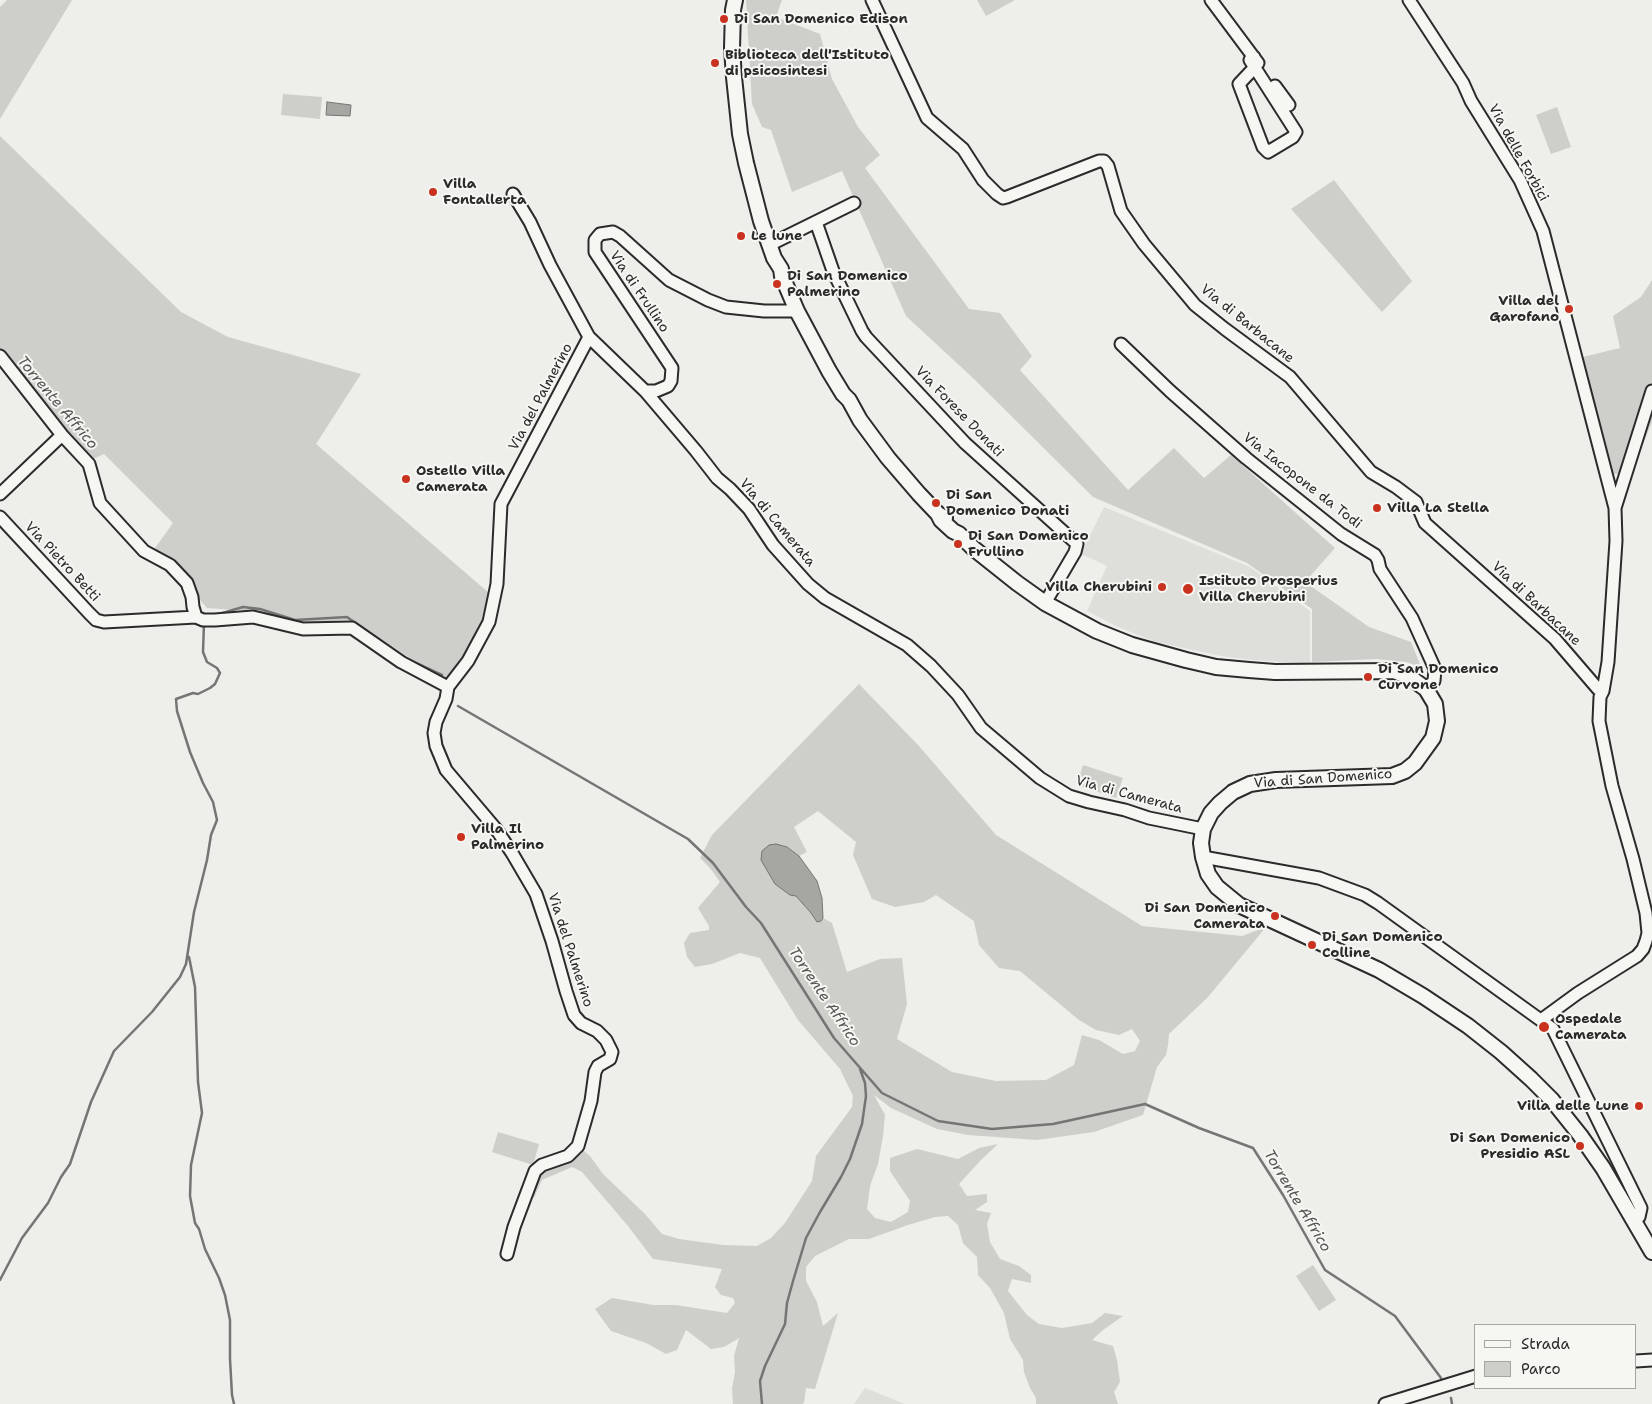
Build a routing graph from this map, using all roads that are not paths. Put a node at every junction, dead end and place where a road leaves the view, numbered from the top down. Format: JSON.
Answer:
{"nodes":[{"id":1,"x":872,"y":0,"type":"edge"},
{"id":2,"x":1211,"y":0,"type":"edge"},
{"id":3,"x":1409,"y":0,"type":"edge"},
{"id":4,"x":732,"y":3,"type":"edge"},
{"id":5,"x":1254,"y":62,"type":"junction"},
{"id":6,"x":1289,"y":105,"type":"dead end"},
{"id":7,"x":514,"y":194,"type":"dead end"},
{"id":8,"x":854,"y":203,"type":"dead end"},
{"id":9,"x":816,"y":222,"type":"junction"},
{"id":10,"x":772,"y":251,"type":"junction"},
{"id":11,"x":794,"y":305,"type":"junction"},
{"id":12,"x":589,"y":337,"type":"junction"},
{"id":13,"x":1121,"y":344,"type":"dead end"},
{"id":14,"x":0,"y":356,"type":"edge"},
{"id":15,"x":645,"y":391,"type":"junction"},
{"id":16,"x":1652,"y":391,"type":"edge"},
{"id":17,"x":62,"y":435,"type":"junction"},
{"id":18,"x":0,"y":494,"type":"edge"},
{"id":19,"x":1615,"y":508,"type":"junction"},
{"id":20,"x":0,"y":517,"type":"edge"},
{"id":21,"x":1045,"y":603,"type":"junction"},
{"id":22,"x":196,"y":616,"type":"junction"},
{"id":23,"x":448,"y":688,"type":"junction"},
{"id":24,"x":1426,"y":690,"type":"junction"},
{"id":25,"x":1604,"y":691,"type":"junction"},
{"id":26,"x":1203,"y":830,"type":"junction"},
{"id":27,"x":1203,"y":856,"type":"junction"},
{"id":28,"x":1560,"y":1006,"type":"junction"},
{"id":29,"x":1541,"y":1020,"type":"junction"},
{"id":30,"x":1553,"y":1029,"type":"junction"},
{"id":31,"x":1634,"y":1220,"type":"junction"},
{"id":32,"x":1652,"y":1252,"type":"edge"},
{"id":33,"x":507,"y":1254,"type":"dead end"},
{"id":34,"x":1652,"y":1360,"type":"edge"},
{"id":35,"x":1637,"y":1361,"type":"edge"},
{"id":36,"x":1474,"y":1377,"type":"edge"},
{"id":37,"x":1385,"y":1404,"type":"edge"}],
"edges":[{"from":1,"to":25,"type":"street","name":"Via di Barbacane"},
{"from":2,"to":5,"type":"street"},
{"from":3,"to":19,"type":"street","name":"Via delle Forbici"},
{"from":4,"to":10,"type":"main road"},
{"from":5,"to":5,"type":"street"},
{"from":5,"to":6,"type":"street"},
{"from":7,"to":12,"type":"street","name":"Via di Camerata"},
{"from":8,"to":9,"type":"street"},
{"from":9,"to":10,"type":"street"},
{"from":9,"to":21,"type":"street","name":"Via Forese Donati"},
{"from":10,"to":11,"type":"main road"},
{"from":11,"to":15,"type":"street","name":"Via di Frullino"},
{"from":11,"to":21,"type":"main road"},
{"from":12,"to":15,"type":"street","name":"Via di Camerata"},
{"from":12,"to":23,"type":"street","name":"Via del Palmerino"},
{"from":13,"to":24,"type":"street","name":"Via Iacopone da Todi"},
{"from":14,"to":17,"type":"street"},
{"from":15,"to":26,"type":"street","name":"Via di Camerata"},
{"from":16,"to":19,"type":"street"},
{"from":17,"to":18,"type":"street"},
{"from":17,"to":22,"type":"street"},
{"from":19,"to":25,"type":"street"},
{"from":20,"to":22,"type":"street","name":"Via Pietro Betti"},
{"from":21,"to":24,"type":"main road"},
{"from":22,"to":23,"type":"street","name":"Via Pietro Betti"},
{"from":23,"to":33,"type":"street","name":"Via del Palmerino"},
{"from":24,"to":26,"type":"main road","name":"Via di San Domenico"},
{"from":25,"to":28,"type":"street"},
{"from":26,"to":27,"type":"main road","name":"Via di San Domenico"},
{"from":27,"to":29,"type":"street"},
{"from":27,"to":31,"type":"main road","name":"Via di San Domenico"},
{"from":28,"to":29,"type":"street"},
{"from":28,"to":30,"type":"street"},
{"from":29,"to":30,"type":"street"},
{"from":30,"to":31,"type":"street"},
{"from":31,"to":32,"type":"main road","name":"Via di San Domenico"},
{"from":34,"to":35,"type":"street"},
{"from":36,"to":37,"type":"street"}]}
